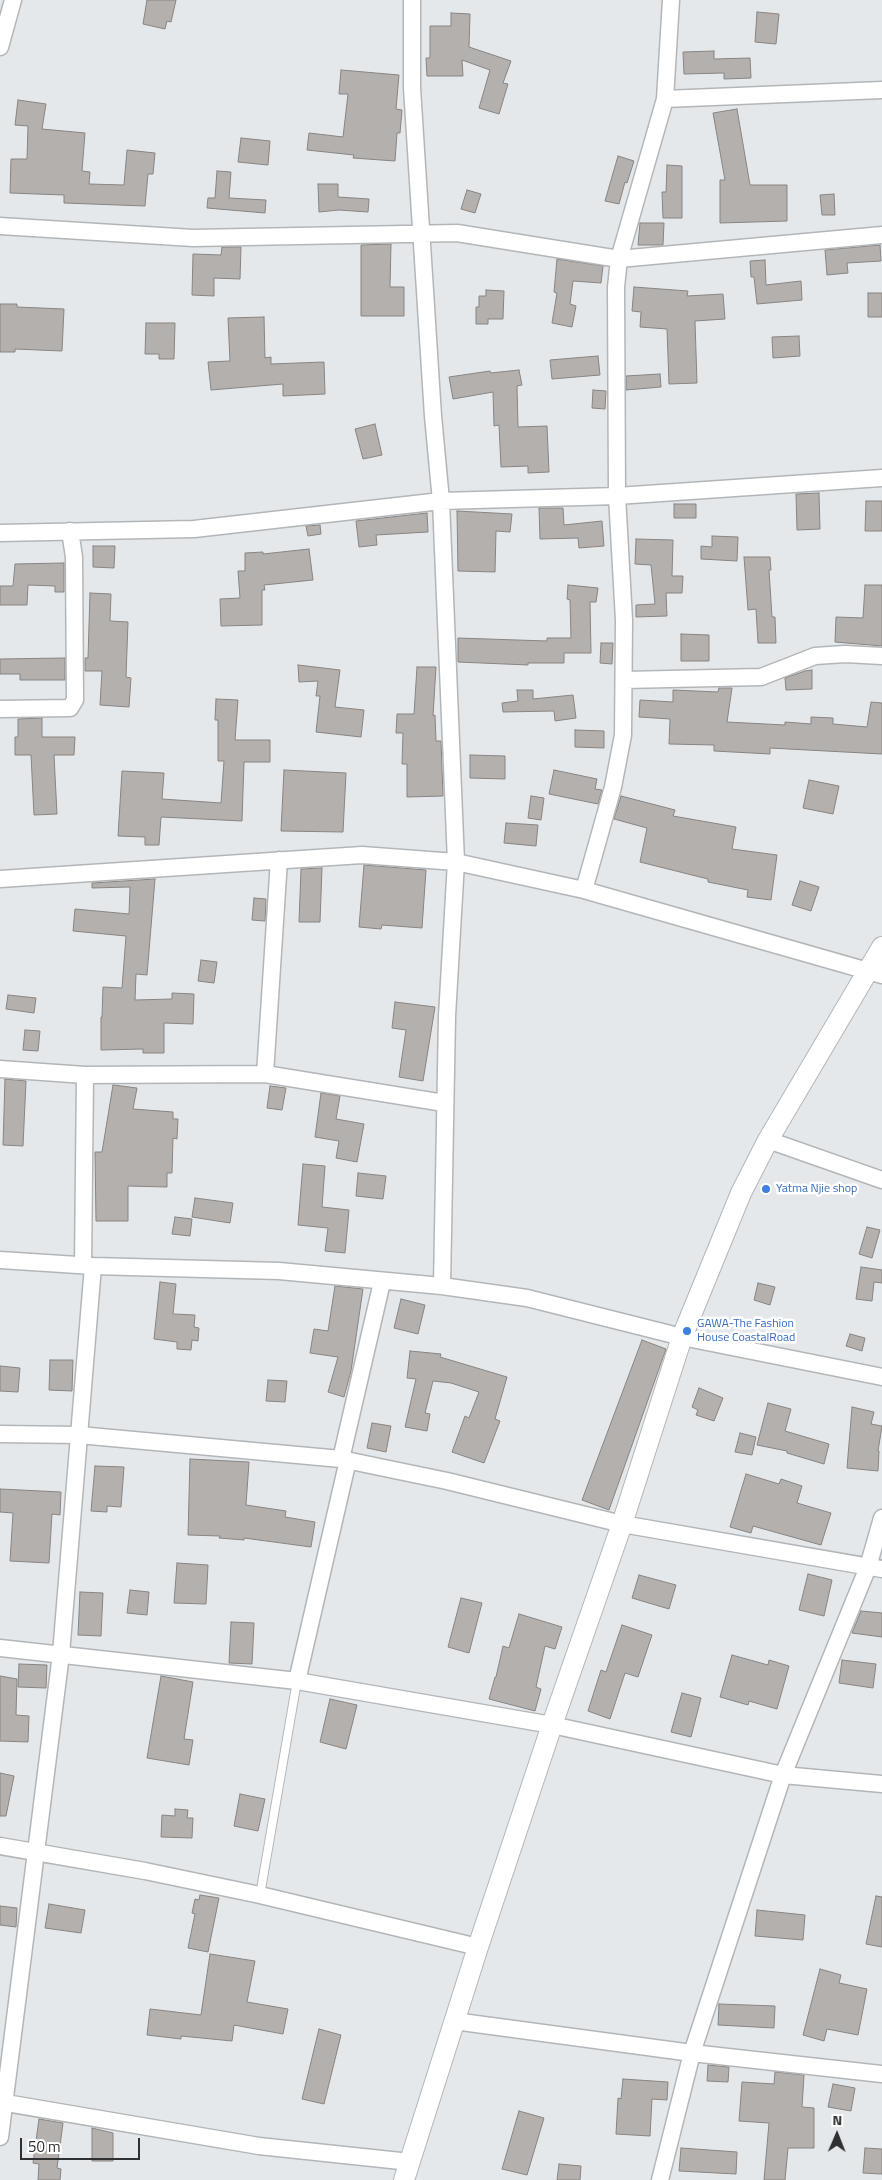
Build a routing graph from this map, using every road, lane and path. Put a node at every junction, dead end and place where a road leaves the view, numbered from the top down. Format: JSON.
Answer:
{"nodes":[{"id":1,"x":13,"y":0,"type":"edge"},
{"id":2,"x":412,"y":0,"type":"edge"},
{"id":3,"x":671,"y":0,"type":"edge"},
{"id":4,"x":0,"y":47,"type":"edge"},
{"id":5,"x":882,"y":90,"type":"edge"},
{"id":6,"x":665,"y":99,"type":"junction"},
{"id":7,"x":0,"y":226,"type":"edge"},
{"id":8,"x":420,"y":233,"type":"junction"},
{"id":9,"x":882,"y":235,"type":"edge"},
{"id":10,"x":620,"y":259,"type":"junction"},
{"id":11,"x":882,"y":478,"type":"edge"},
{"id":12,"x":617,"y":496,"type":"junction"},
{"id":13,"x":441,"y":500,"type":"junction"},
{"id":14,"x":70,"y":531,"type":"junction"},
{"id":15,"x":0,"y":533,"type":"edge"},
{"id":16,"x":882,"y":656,"type":"edge"},
{"id":17,"x":624,"y":680,"type":"junction"},
{"id":18,"x":0,"y":709,"type":"edge"},
{"id":19,"x":279,"y":860,"type":"junction"},
{"id":20,"x":456,"y":862,"type":"junction"},
{"id":21,"x":0,"y":879,"type":"edge"},
{"id":22,"x":584,"y":890,"type":"junction"},
{"id":23,"x":882,"y":947,"type":"edge"},
{"id":24,"x":875,"y":973,"type":"edge"},
{"id":25,"x":0,"y":1069,"type":"edge"},
{"id":26,"x":265,"y":1074,"type":"junction"},
{"id":27,"x":85,"y":1075,"type":"junction"},
{"id":28,"x":444,"y":1103,"type":"junction"},
{"id":29,"x":768,"y":1140,"type":"junction"},
{"id":30,"x":882,"y":1180,"type":"edge"},
{"id":31,"x":0,"y":1260,"type":"edge"},
{"id":32,"x":88,"y":1266,"type":"junction"},
{"id":33,"x":382,"y":1282,"type":"junction"},
{"id":34,"x":442,"y":1286,"type":"junction"},
{"id":35,"x":682,"y":1337,"type":"junction"},
{"id":36,"x":882,"y":1377,"type":"edge"},
{"id":37,"x":0,"y":1434,"type":"edge"},
{"id":38,"x":79,"y":1436,"type":"junction"},
{"id":39,"x":344,"y":1460,"type":"junction"},
{"id":40,"x":882,"y":1518,"type":"edge"},
{"id":41,"x":622,"y":1524,"type":"junction"},
{"id":42,"x":875,"y":1568,"type":"edge"},
{"id":43,"x":0,"y":1648,"type":"edge"},
{"id":44,"x":61,"y":1654,"type":"junction"},
{"id":45,"x":297,"y":1682,"type":"junction"},
{"id":46,"x":552,"y":1726,"type":"junction"},
{"id":47,"x":783,"y":1775,"type":"junction"},
{"id":48,"x":882,"y":1784,"type":"edge"},
{"id":49,"x":0,"y":1846,"type":"edge"},
{"id":50,"x":34,"y":1852,"type":"junction"},
{"id":51,"x":260,"y":1895,"type":"junction"},
{"id":52,"x":478,"y":1948,"type":"junction"},
{"id":53,"x":454,"y":2021,"type":"junction"},
{"id":54,"x":692,"y":2053,"type":"junction"},
{"id":55,"x":882,"y":2074,"type":"edge"},
{"id":56,"x":3,"y":2102,"type":"edge"},
{"id":57,"x":0,"y":2138,"type":"edge"},
{"id":58,"x":407,"y":2171,"type":"edge"},
{"id":59,"x":660,"y":2180,"type":"edge"}],
"edges":[{"from":1,"to":4,"type":"street"},
{"from":2,"to":8,"type":"street"},
{"from":3,"to":6,"type":"street"},
{"from":5,"to":6,"type":"street"},
{"from":6,"to":10,"type":"street"},
{"from":7,"to":8,"type":"street"},
{"from":8,"to":10,"type":"street"},
{"from":8,"to":13,"type":"street"},
{"from":9,"to":10,"type":"street"},
{"from":10,"to":12,"type":"street"},
{"from":11,"to":12,"type":"street"},
{"from":12,"to":13,"type":"street"},
{"from":12,"to":17,"type":"street"},
{"from":13,"to":14,"type":"street"},
{"from":13,"to":20,"type":"street"},
{"from":14,"to":15,"type":"street"},
{"from":14,"to":18,"type":"street"},
{"from":16,"to":17,"type":"street"},
{"from":17,"to":22,"type":"street"},
{"from":19,"to":20,"type":"street"},
{"from":19,"to":21,"type":"street"},
{"from":19,"to":26,"type":"street"},
{"from":20,"to":22,"type":"street"},
{"from":20,"to":28,"type":"street"},
{"from":22,"to":24,"type":"street"},
{"from":23,"to":24,"type":"street"},
{"from":24,"to":29,"type":"street"},
{"from":25,"to":27,"type":"street"},
{"from":26,"to":27,"type":"street"},
{"from":26,"to":28,"type":"street"},
{"from":27,"to":32,"type":"street"},
{"from":28,"to":34,"type":"street"},
{"from":29,"to":30,"type":"street"},
{"from":29,"to":35,"type":"street"},
{"from":31,"to":32,"type":"street"},
{"from":32,"to":33,"type":"street"},
{"from":32,"to":38,"type":"street"},
{"from":33,"to":34,"type":"street"},
{"from":33,"to":39,"type":"street"},
{"from":34,"to":35,"type":"street"},
{"from":35,"to":36,"type":"street"},
{"from":35,"to":41,"type":"street"},
{"from":37,"to":38,"type":"street"},
{"from":38,"to":39,"type":"street"},
{"from":38,"to":44,"type":"street"},
{"from":39,"to":41,"type":"street"},
{"from":39,"to":45,"type":"street"},
{"from":40,"to":42,"type":"street"},
{"from":41,"to":42,"type":"street"},
{"from":41,"to":46,"type":"street"},
{"from":42,"to":47,"type":"street"},
{"from":43,"to":44,"type":"street"},
{"from":44,"to":45,"type":"street"},
{"from":44,"to":50,"type":"street"},
{"from":45,"to":46,"type":"street"},
{"from":45,"to":51,"type":"lane"},
{"from":46,"to":47,"type":"street"},
{"from":46,"to":52,"type":"street"},
{"from":47,"to":48,"type":"street"},
{"from":47,"to":54,"type":"street"},
{"from":49,"to":50,"type":"street"},
{"from":50,"to":51,"type":"street"},
{"from":50,"to":56,"type":"street"},
{"from":51,"to":52,"type":"street"},
{"from":52,"to":53,"type":"street"},
{"from":53,"to":54,"type":"street"},
{"from":53,"to":58,"type":"street"},
{"from":54,"to":55,"type":"street"},
{"from":54,"to":59,"type":"street"},
{"from":56,"to":57,"type":"street"},
{"from":56,"to":58,"type":"street"}]}
